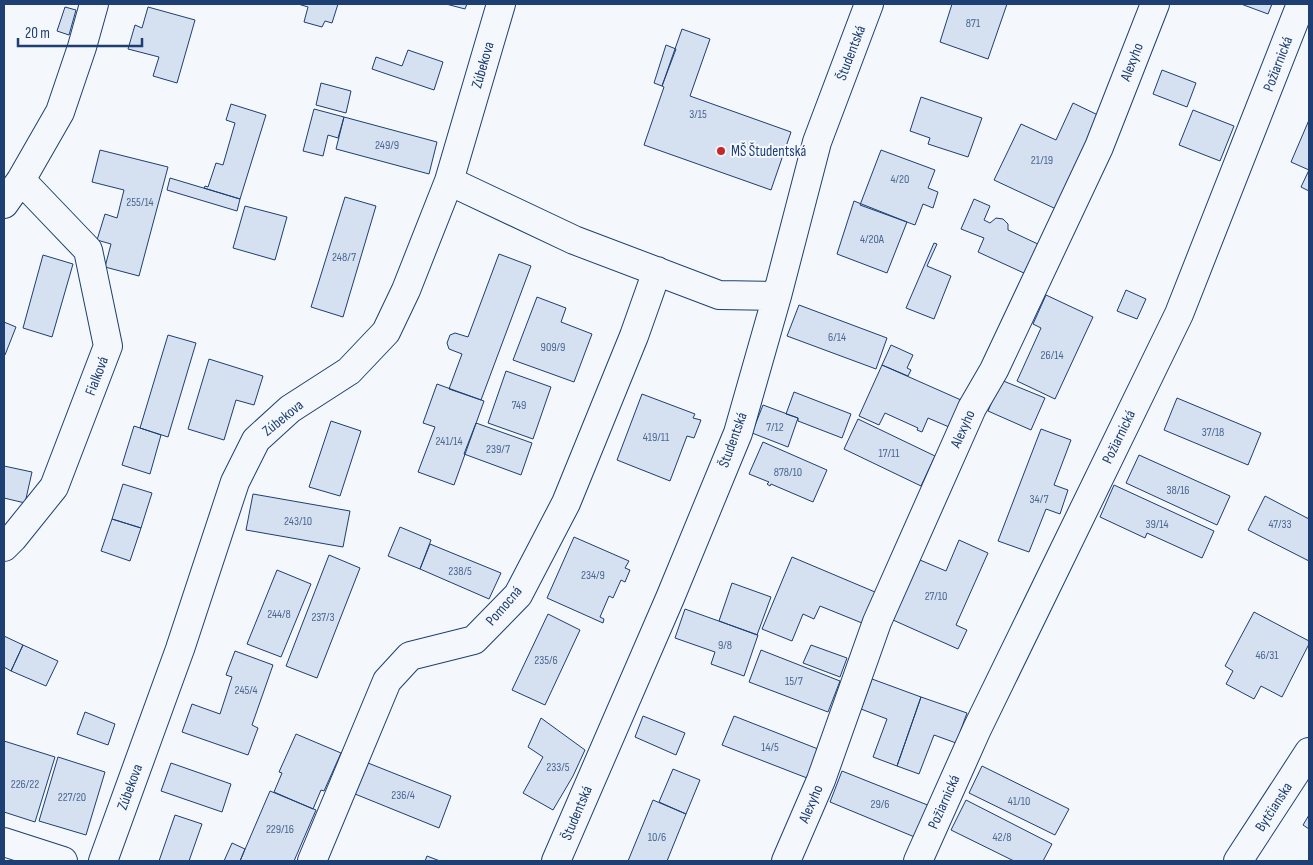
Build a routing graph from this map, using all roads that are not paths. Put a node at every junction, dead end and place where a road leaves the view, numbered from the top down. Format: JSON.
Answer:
{"nodes":[{"id":1,"x":94,"y":4,"type":"edge"},
{"id":2,"x":501,"y":4,"type":"edge"},
{"id":3,"x":869,"y":4,"type":"edge"},
{"id":4,"x":1154,"y":4,"type":"edge"},
{"id":5,"x":1301,"y":4,"type":"edge"},
{"id":6,"x":21,"y":180,"type":"junction"},
{"id":7,"x":449,"y":181,"type":"junction"},
{"id":8,"x":4,"y":204,"type":"edge"},
{"id":9,"x":656,"y":271,"type":"junction"},
{"id":10,"x":777,"y":296,"type":"junction"},
{"id":11,"x":4,"y":547,"type":"edge"},
{"id":12,"x":1309,"y":752,"type":"edge"},
{"id":13,"x":4,"y":842,"type":"edge"},
{"id":14,"x":63,"y":861,"type":"edge"},
{"id":15,"x":103,"y":861,"type":"edge"},
{"id":16,"x":312,"y":861,"type":"edge"},
{"id":17,"x":556,"y":861,"type":"edge"},
{"id":18,"x":786,"y":861,"type":"edge"},
{"id":19,"x":918,"y":861,"type":"edge"},
{"id":20,"x":1238,"y":861,"type":"edge"}],
"edges":[{"from":1,"to":6,"type":"street"},
{"from":2,"to":7,"type":"street","name":"Zúbekova"},
{"from":3,"to":10,"type":"street","name":"Študentská"},
{"from":4,"to":18,"type":"street","name":"Alexyho"},
{"from":5,"to":19,"type":"street","name":"Požiarnická"},
{"from":6,"to":8,"type":"street"},
{"from":6,"to":11,"type":"street","name":"Fialková"},
{"from":7,"to":9,"type":"street"},
{"from":7,"to":15,"type":"street","name":"Zúbekova"},
{"from":9,"to":10,"type":"street"},
{"from":9,"to":16,"type":"street","name":"Pomocná"},
{"from":10,"to":17,"type":"street","name":"Študentská"},
{"from":12,"to":20,"type":"street","name":"Bytčianska"},
{"from":13,"to":14,"type":"street"}]}
